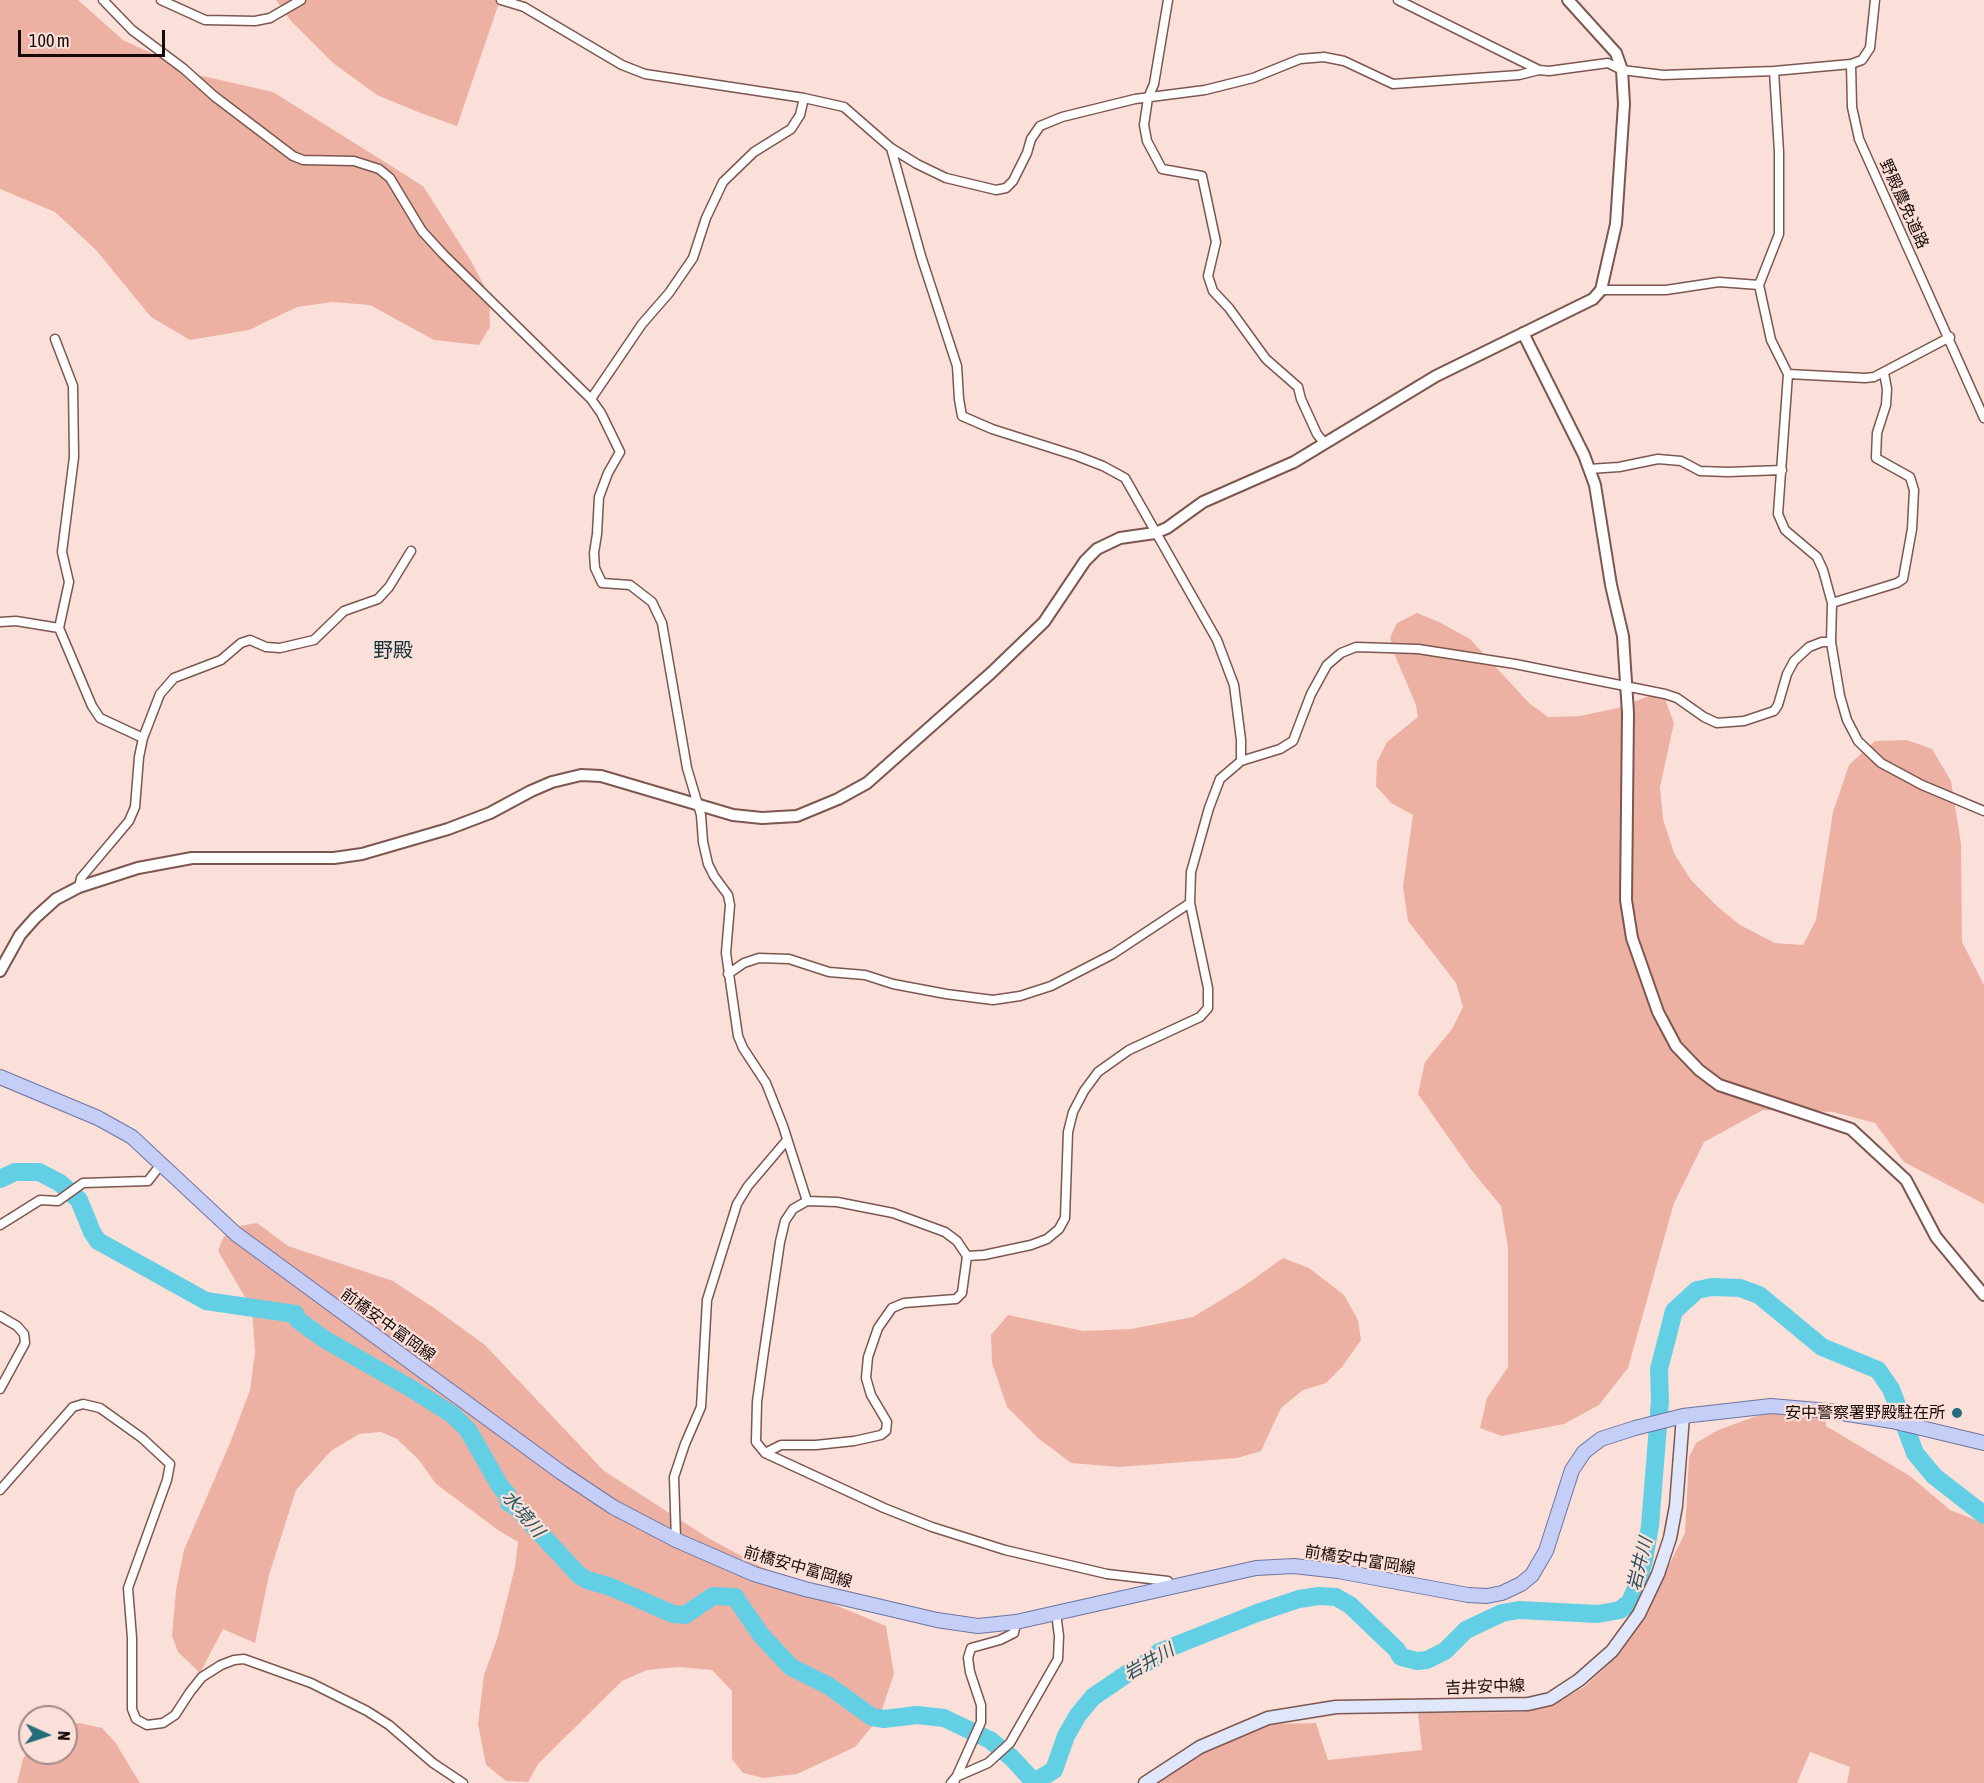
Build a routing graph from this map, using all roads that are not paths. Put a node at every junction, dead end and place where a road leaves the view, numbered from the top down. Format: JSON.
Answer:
{"nodes":[{"id":1,"x":103,"y":0,"type":"edge"},
{"id":2,"x":161,"y":0,"type":"edge"},
{"id":3,"x":301,"y":0,"type":"edge"},
{"id":4,"x":501,"y":0,"type":"edge"},
{"id":5,"x":1168,"y":0,"type":"edge"},
{"id":6,"x":1398,"y":0,"type":"edge"},
{"id":7,"x":1568,"y":0,"type":"edge"},
{"id":8,"x":1875,"y":0,"type":"edge"},
{"id":9,"x":1851,"y":64,"type":"junction"},
{"id":10,"x":1539,"y":70,"type":"junction"},
{"id":11,"x":1622,"y":70,"type":"junction"},
{"id":12,"x":1774,"y":71,"type":"junction"},
{"id":13,"x":804,"y":98,"type":"junction"},
{"id":14,"x":1148,"y":98,"type":"junction"},
{"id":15,"x":891,"y":148,"type":"junction"},
{"id":16,"x":1759,"y":285,"type":"junction"},
{"id":17,"x":1600,"y":290,"type":"junction"},
{"id":18,"x":1523,"y":333,"type":"junction"},
{"id":19,"x":1950,"y":338,"type":"junction"},
{"id":20,"x":55,"y":339,"type":"dead end"},
{"id":21,"x":1884,"y":373,"type":"junction"},
{"id":22,"x":1788,"y":374,"type":"junction"},
{"id":23,"x":591,"y":399,"type":"junction"},
{"id":24,"x":1984,"y":418,"type":"edge"},
{"id":25,"x":1325,"y":444,"type":"junction"},
{"id":26,"x":1589,"y":470,"type":"junction"},
{"id":27,"x":1782,"y":470,"type":"junction"},
{"id":28,"x":1155,"y":533,"type":"junction"},
{"id":29,"x":411,"y":551,"type":"dead end"},
{"id":30,"x":1832,"y":603,"type":"junction"},
{"id":31,"x":0,"y":622,"type":"edge"},
{"id":32,"x":59,"y":628,"type":"junction"},
{"id":33,"x":1831,"y":642,"type":"junction"},
{"id":34,"x":1627,"y":687,"type":"junction"},
{"id":35,"x":143,"y":738,"type":"junction"},
{"id":36,"x":1241,"y":761,"type":"junction"},
{"id":37,"x":699,"y":805,"type":"junction"},
{"id":38,"x":1984,"y":811,"type":"edge"},
{"id":39,"x":79,"y":887,"type":"junction"},
{"id":40,"x":1190,"y":903,"type":"junction"},
{"id":41,"x":0,"y":971,"type":"edge"},
{"id":42,"x":728,"y":974,"type":"junction"},
{"id":43,"x":0,"y":1077,"type":"edge"},
{"id":44,"x":787,"y":1140,"type":"junction"},
{"id":45,"x":162,"y":1163,"type":"junction"},
{"id":46,"x":807,"y":1201,"type":"junction"},
{"id":47,"x":0,"y":1225,"type":"edge"},
{"id":48,"x":967,"y":1256,"type":"junction"},
{"id":49,"x":1984,"y":1295,"type":"edge"},
{"id":50,"x":0,"y":1316,"type":"edge"},
{"id":51,"x":0,"y":1389,"type":"edge"},
{"id":52,"x":1679,"y":1418,"type":"junction"},
{"id":53,"x":1984,"y":1443,"type":"edge"},
{"id":54,"x":765,"y":1453,"type":"junction"},
{"id":55,"x":0,"y":1490,"type":"edge"},
{"id":56,"x":676,"y":1540,"type":"junction"},
{"id":57,"x":1171,"y":1588,"type":"junction"},
{"id":58,"x":1056,"y":1614,"type":"junction"},
{"id":59,"x":1016,"y":1622,"type":"junction"},
{"id":60,"x":954,"y":1781,"type":"edge"},
{"id":61,"x":464,"y":1783,"type":"edge"},
{"id":62,"x":1145,"y":1783,"type":"edge"}],
"edges":[{"from":1,"to":23,"type":"street"},
{"from":2,"to":3,"type":"street"},
{"from":4,"to":13,"type":"street"},
{"from":5,"to":14,"type":"street"},
{"from":6,"to":10,"type":"street"},
{"from":7,"to":11,"type":"street"},
{"from":8,"to":9,"type":"street"},
{"from":9,"to":12,"type":"street"},
{"from":9,"to":19,"type":"street","name":"野殿農免道路"},
{"from":10,"to":11,"type":"street"},
{"from":10,"to":14,"type":"street"},
{"from":11,"to":12,"type":"street"},
{"from":11,"to":17,"type":"street"},
{"from":12,"to":16,"type":"street"},
{"from":13,"to":15,"type":"street"},
{"from":13,"to":23,"type":"street"},
{"from":14,"to":15,"type":"street"},
{"from":14,"to":25,"type":"street"},
{"from":15,"to":28,"type":"street"},
{"from":16,"to":17,"type":"street"},
{"from":16,"to":22,"type":"street"},
{"from":17,"to":18,"type":"street"},
{"from":18,"to":25,"type":"street"},
{"from":18,"to":26,"type":"street"},
{"from":19,"to":21,"type":"street"},
{"from":19,"to":24,"type":"street","name":"野殿農免道路"},
{"from":20,"to":32,"type":"street"},
{"from":21,"to":22,"type":"street"},
{"from":21,"to":30,"type":"street"},
{"from":22,"to":27,"type":"street"},
{"from":23,"to":37,"type":"street"},
{"from":25,"to":28,"type":"street"},
{"from":26,"to":27,"type":"street"},
{"from":26,"to":34,"type":"street"},
{"from":27,"to":30,"type":"street"},
{"from":28,"to":36,"type":"street"},
{"from":28,"to":37,"type":"street"},
{"from":29,"to":35,"type":"street"},
{"from":30,"to":33,"type":"street"},
{"from":31,"to":32,"type":"street"},
{"from":32,"to":35,"type":"street"},
{"from":33,"to":34,"type":"street"},
{"from":33,"to":38,"type":"street"},
{"from":34,"to":36,"type":"street"},
{"from":34,"to":49,"type":"street"},
{"from":35,"to":39,"type":"street"},
{"from":36,"to":40,"type":"street"},
{"from":37,"to":39,"type":"street"},
{"from":37,"to":42,"type":"street"},
{"from":39,"to":41,"type":"street"},
{"from":40,"to":42,"type":"street"},
{"from":40,"to":48,"type":"street"},
{"from":42,"to":44,"type":"street"},
{"from":43,"to":45,"type":"main road","name":"前橋安中富岡線"},
{"from":44,"to":46,"type":"street"},
{"from":44,"to":56,"type":"street"},
{"from":45,"to":47,"type":"street"},
{"from":45,"to":56,"type":"main road","name":"前橋安中富岡線"},
{"from":46,"to":48,"type":"street"},
{"from":46,"to":54,"type":"street"},
{"from":48,"to":54,"type":"street"},
{"from":50,"to":51,"type":"street"},
{"from":52,"to":53,"type":"main road"},
{"from":52,"to":57,"type":"main road","name":"前橋安中富岡線"},
{"from":52,"to":62,"type":"main road","name":"吉井安中線"},
{"from":54,"to":57,"type":"street"},
{"from":55,"to":61,"type":"street"},
{"from":56,"to":59,"type":"main road","name":"前橋安中富岡線"},
{"from":57,"to":58,"type":"main road","name":"前橋安中富岡線"},
{"from":58,"to":59,"type":"main road","name":"前橋安中富岡線"},
{"from":58,"to":60,"type":"street"},
{"from":59,"to":60,"type":"street"}]}
